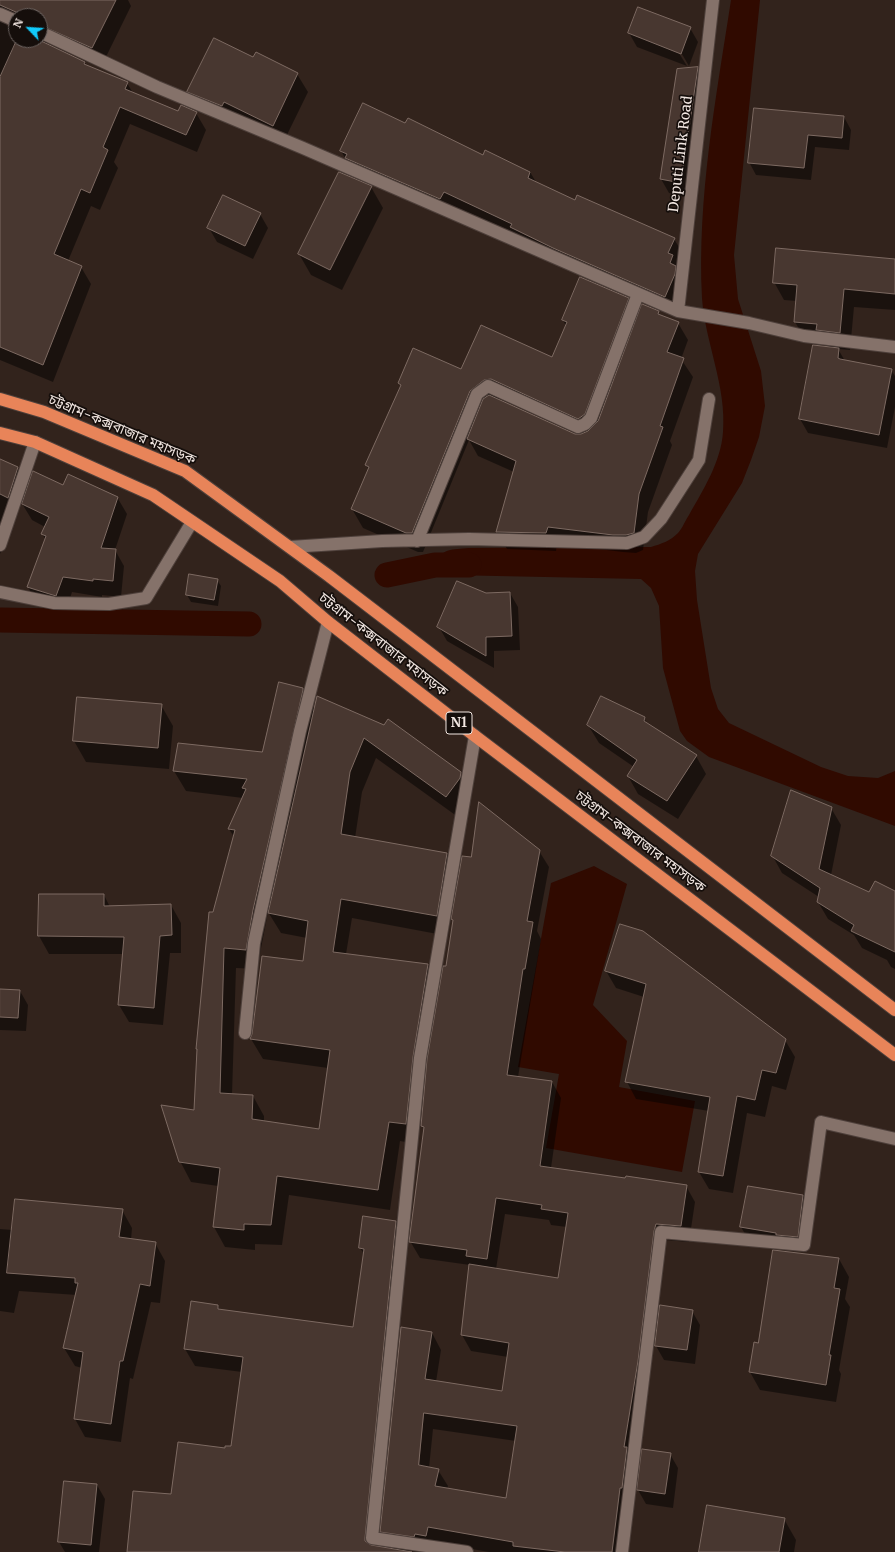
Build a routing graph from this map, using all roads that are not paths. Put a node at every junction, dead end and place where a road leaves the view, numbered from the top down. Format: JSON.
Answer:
{"nodes":[{"id":1,"x":713,"y":0,"type":"edge"},
{"id":2,"x":48,"y":36,"type":"edge"},
{"id":3,"x":638,"y":294,"type":"junction"},
{"id":4,"x":678,"y":311,"type":"junction"},
{"id":5,"x":895,"y":347,"type":"edge"},
{"id":6,"x":0,"y":399,"type":"edge"},
{"id":7,"x":709,"y":399,"type":"dead end"},
{"id":8,"x":0,"y":433,"type":"edge"},
{"id":9,"x":35,"y":442,"type":"junction"},
{"id":10,"x":192,"y":522,"type":"junction"},
{"id":11,"x":417,"y":541,"type":"junction"},
{"id":12,"x":0,"y":545,"type":"edge"},
{"id":13,"x":290,"y":547,"type":"junction"},
{"id":14,"x":0,"y":592,"type":"edge"},
{"id":15,"x":328,"y":622,"type":"junction"},
{"id":16,"x":475,"y":736,"type":"junction"},
{"id":17,"x":895,"y":1010,"type":"edge"},
{"id":18,"x":245,"y":1033,"type":"dead end"},
{"id":19,"x":895,"y":1055,"type":"edge"},
{"id":20,"x":895,"y":1140,"type":"edge"},
{"id":21,"x":467,"y":1552,"type":"edge"},
{"id":22,"x":622,"y":1552,"type":"edge"}],
"edges":[{"from":1,"to":4,"type":"street","name":"Deputi Link Road"},
{"from":2,"to":3,"type":"street"},
{"from":3,"to":4,"type":"street"},
{"from":3,"to":11,"type":"street"},
{"from":4,"to":5,"type":"street"},
{"from":6,"to":13,"type":"highway","name":"চট্টগ্রাম-কক্সবাজার মহাসড়ক"},
{"from":7,"to":11,"type":"street"},
{"from":8,"to":9,"type":"highway","name":"চট্টগ্রাম-কক্সবাজার মহাসড়ক","number":"N1"},
{"from":9,"to":10,"type":"highway","name":"চট্টগ্রাম-কক্সবাজার মহাসড়ক","number":"N1"},
{"from":9,"to":12,"type":"street"},
{"from":10,"to":14,"type":"street"},
{"from":10,"to":15,"type":"highway","name":"চট্টগ্রাম-কক্সবাজার মহাসড়ক","number":"N1"},
{"from":11,"to":13,"type":"street"},
{"from":13,"to":17,"type":"highway","name":"চট্টগ্রাম-কক্সবাজার মহাসড়ক"},
{"from":15,"to":16,"type":"highway","name":"চট্টগ্রাম-কক্সবাজার মহাসড়ক","number":"N1"},
{"from":15,"to":18,"type":"street"},
{"from":16,"to":19,"type":"highway","name":"চট্টগ্রাম-কক্সবাজার মহাসড়ক","number":"N1"},
{"from":16,"to":21,"type":"street"},
{"from":20,"to":22,"type":"street"}]}
